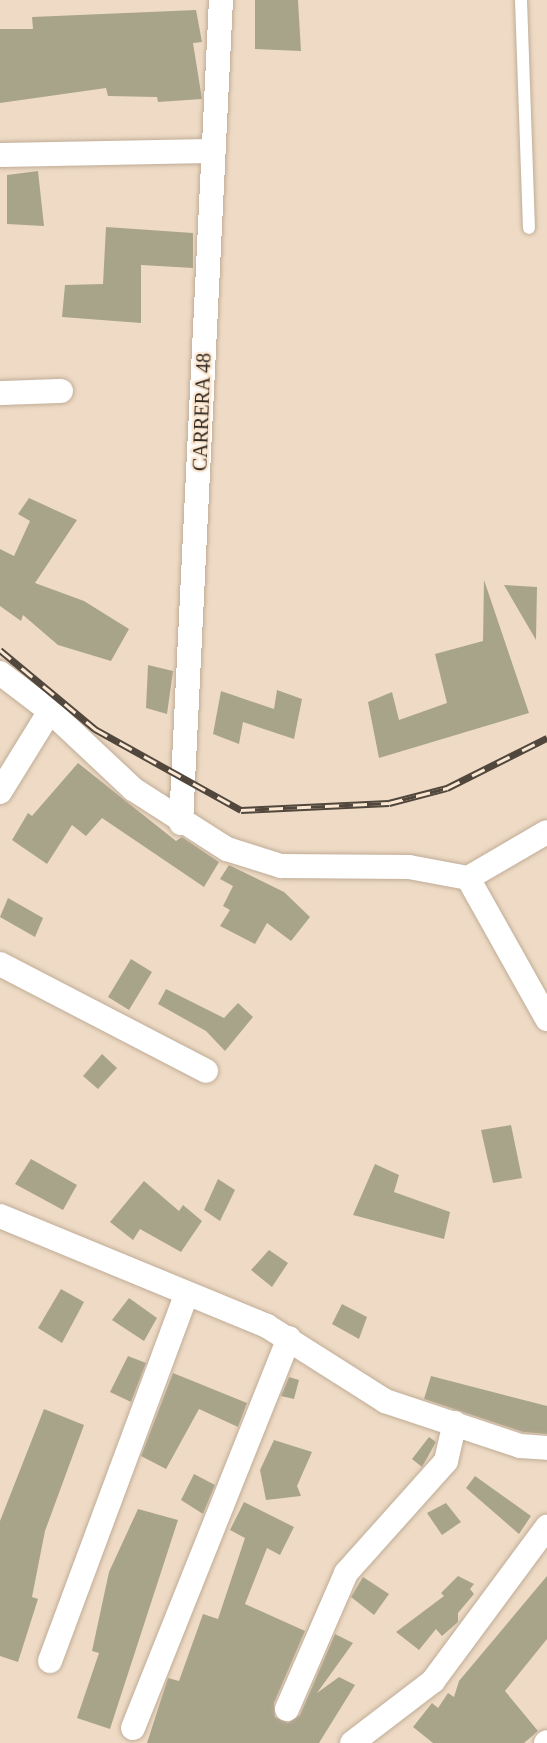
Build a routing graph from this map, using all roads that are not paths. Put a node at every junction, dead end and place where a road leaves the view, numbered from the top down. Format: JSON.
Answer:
{"nodes":[{"id":1,"x":221,"y":0,"type":"edge"},
{"id":2,"x":521,"y":0,"type":"edge"},
{"id":3,"x":211,"y":151,"type":"junction"},
{"id":4,"x":0,"y":155,"type":"edge"},
{"id":5,"x":529,"y":228,"type":"dead end"},
{"id":6,"x":61,"y":391,"type":"dead end"},
{"id":7,"x":0,"y":393,"type":"edge"},
{"id":8,"x":0,"y":673,"type":"edge"},
{"id":9,"x":50,"y":711,"type":"junction"},
{"id":10,"x":0,"y":792,"type":"edge"},
{"id":11,"x":181,"y":823,"type":"junction"},
{"id":12,"x":547,"y":832,"type":"edge"},
{"id":13,"x":468,"y":878,"type":"junction"},
{"id":14,"x":0,"y":964,"type":"edge"},
{"id":15,"x":547,"y":1019,"type":"edge"},
{"id":16,"x":206,"y":1071,"type":"dead end"},
{"id":17,"x":0,"y":1216,"type":"edge"},
{"id":18,"x":186,"y":1296,"type":"junction"},
{"id":19,"x":289,"y":1338,"type":"junction"},
{"id":20,"x":455,"y":1423,"type":"junction"},
{"id":21,"x":547,"y":1448,"type":"edge"},
{"id":22,"x":547,"y":1527,"type":"edge"},
{"id":23,"x":50,"y":1661,"type":"dead end"},
{"id":24,"x":287,"y":1709,"type":"dead end"},
{"id":25,"x":133,"y":1728,"type":"dead end"},
{"id":26,"x":352,"y":1743,"type":"edge"}],
"edges":[{"from":1,"to":3,"type":"street","name":"CARRERA 48"},
{"from":2,"to":5,"type":"lane"},
{"from":3,"to":4,"type":"street"},
{"from":3,"to":11,"type":"street","name":"CARRERA 48"},
{"from":6,"to":7,"type":"street"},
{"from":8,"to":9,"type":"street"},
{"from":9,"to":10,"type":"street"},
{"from":9,"to":11,"type":"street"},
{"from":11,"to":13,"type":"street"},
{"from":12,"to":13,"type":"street"},
{"from":13,"to":15,"type":"street"},
{"from":14,"to":16,"type":"street"},
{"from":17,"to":18,"type":"street"},
{"from":18,"to":19,"type":"street"},
{"from":18,"to":23,"type":"street"},
{"from":19,"to":20,"type":"street"},
{"from":19,"to":25,"type":"street"},
{"from":20,"to":21,"type":"street"},
{"from":20,"to":24,"type":"street"},
{"from":22,"to":26,"type":"street"}]}
